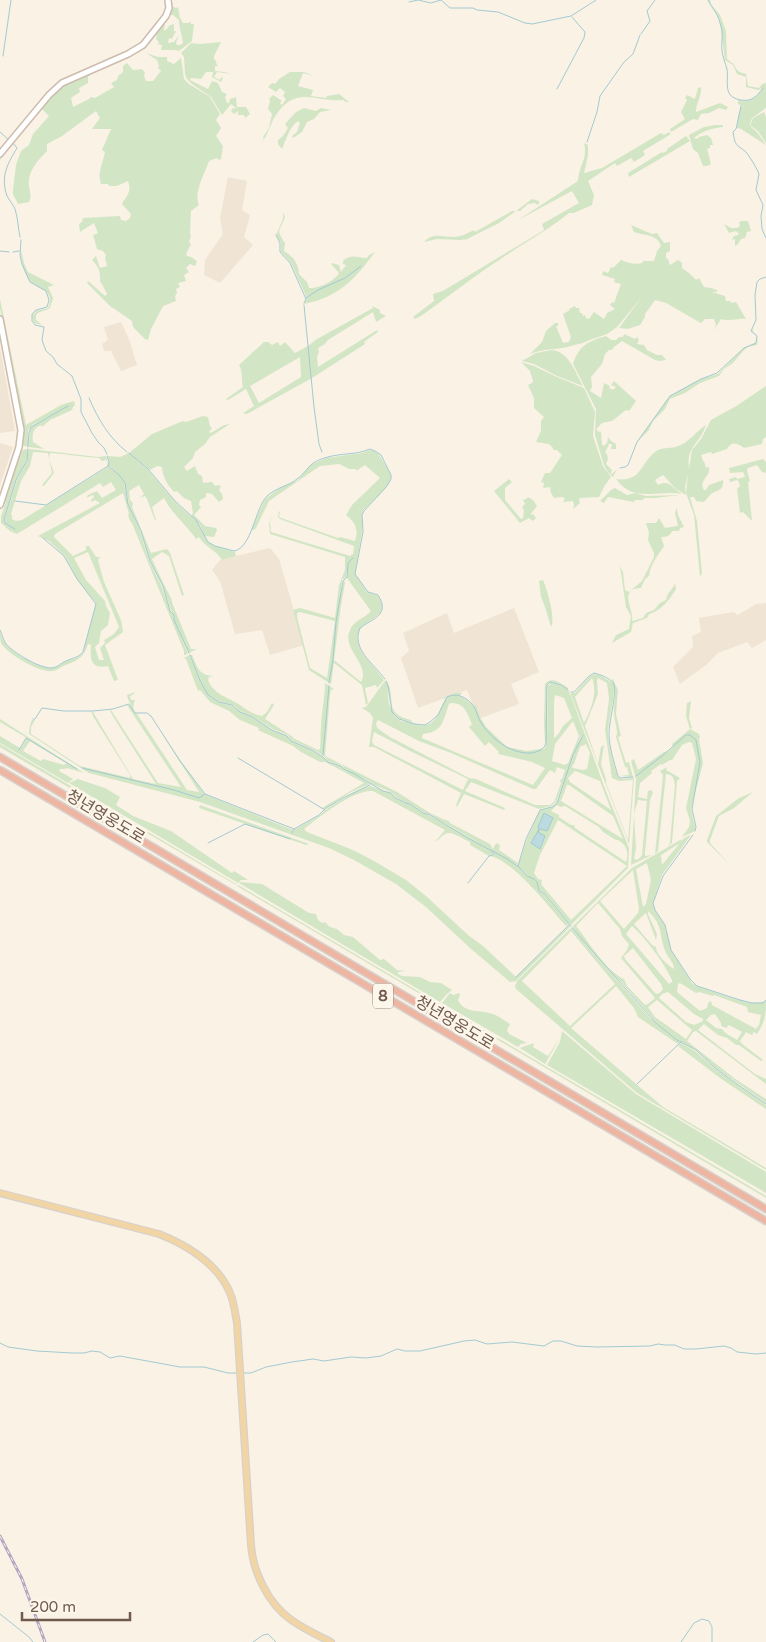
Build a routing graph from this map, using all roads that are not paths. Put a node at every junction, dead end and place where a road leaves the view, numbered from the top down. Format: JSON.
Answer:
{"nodes":[{"id":1,"x":168,"y":0,"type":"edge"},
{"id":2,"x":0,"y":154,"type":"edge"},
{"id":3,"x":0,"y":319,"type":"edge"},
{"id":4,"x":0,"y":505,"type":"edge"},
{"id":5,"x":0,"y":757,"type":"edge"},
{"id":6,"x":0,"y":770,"type":"edge"},
{"id":7,"x":0,"y":1193,"type":"edge"},
{"id":8,"x":766,"y":1209,"type":"edge"},
{"id":9,"x":766,"y":1221,"type":"edge"},
{"id":10,"x":331,"y":1642,"type":"edge"}],
"edges":[{"from":1,"to":2,"type":"main road"},
{"from":3,"to":4,"type":"main road"},
{"from":5,"to":8,"type":"highway","name":"청년영웅도로","number":"8"},
{"from":6,"to":9,"type":"highway","name":"청년영웅도로","number":"8"},
{"from":7,"to":10,"type":"main road"}]}
